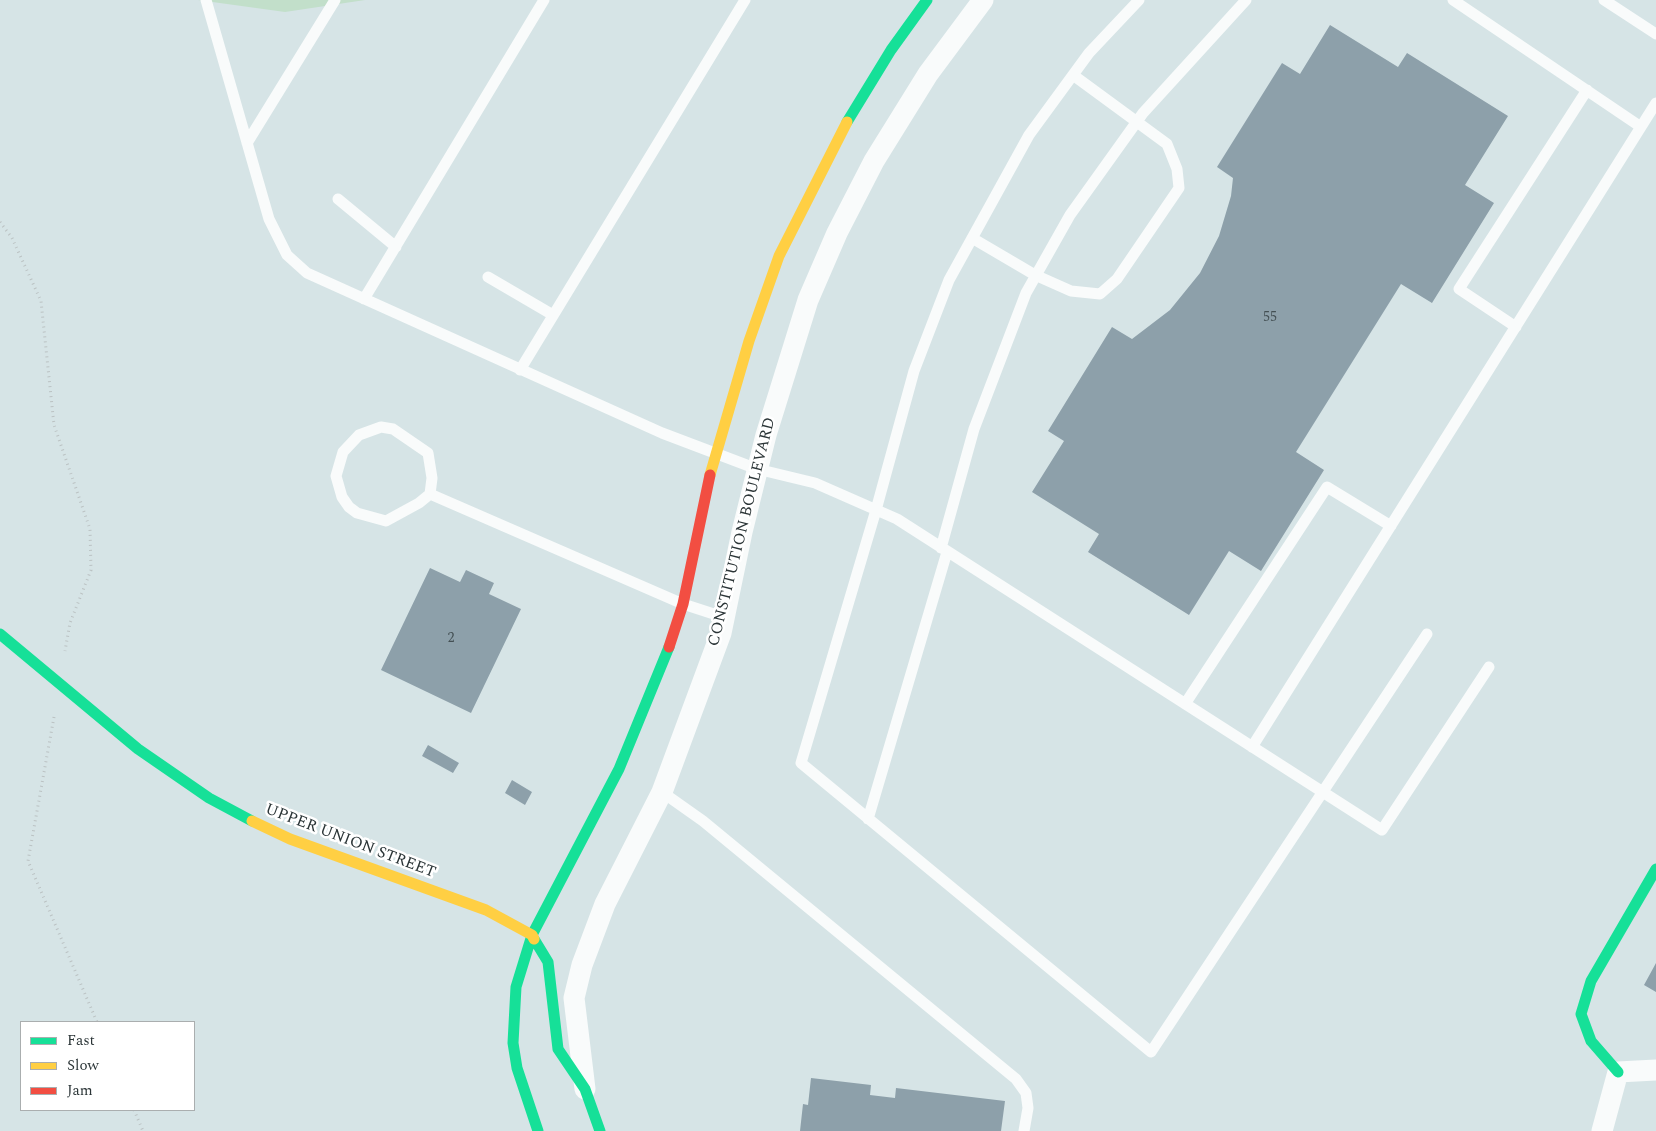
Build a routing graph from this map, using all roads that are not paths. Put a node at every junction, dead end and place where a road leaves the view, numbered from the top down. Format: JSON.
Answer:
{"nodes":[{"id":1,"x":206,"y":0,"type":"edge"},
{"id":2,"x":335,"y":0,"type":"edge"},
{"id":3,"x":544,"y":0,"type":"edge"},
{"id":4,"x":745,"y":0,"type":"edge"},
{"id":5,"x":927,"y":0,"type":"edge"},
{"id":6,"x":983,"y":0,"type":"edge"},
{"id":7,"x":1139,"y":0,"type":"edge"},
{"id":8,"x":1246,"y":0,"type":"edge"},
{"id":9,"x":1453,"y":0,"type":"edge"},
{"id":10,"x":1604,"y":0,"type":"edge"},
{"id":11,"x":1656,"y":34,"type":"edge"},
{"id":12,"x":1073,"y":75,"type":"junction"},
{"id":13,"x":1587,"y":90,"type":"junction"},
{"id":14,"x":1656,"y":103,"type":"edge"},
{"id":15,"x":1136,"y":124,"type":"junction"},
{"id":16,"x":1641,"y":127,"type":"junction"},
{"id":17,"x":247,"y":143,"type":"junction"},
{"id":18,"x":338,"y":199,"type":"dead end"},
{"id":19,"x":972,"y":238,"type":"junction"},
{"id":20,"x":396,"y":246,"type":"junction"},
{"id":21,"x":1035,"y":276,"type":"junction"},
{"id":22,"x":488,"y":278,"type":"dead end"},
{"id":23,"x":364,"y":300,"type":"junction"},
{"id":24,"x":553,"y":315,"type":"junction"},
{"id":25,"x":1516,"y":327,"type":"junction"},
{"id":26,"x":520,"y":370,"type":"junction"},
{"id":27,"x":715,"y":453,"type":"junction"},
{"id":28,"x":757,"y":469,"type":"junction"},
{"id":29,"x":430,"y":494,"type":"junction"},
{"id":30,"x":876,"y":510,"type":"junction"},
{"id":31,"x":1391,"y":526,"type":"junction"},
{"id":32,"x":944,"y":550,"type":"junction"},
{"id":33,"x":683,"y":604,"type":"junction"},
{"id":34,"x":724,"y":617,"type":"junction"},
{"id":35,"x":0,"y":634,"type":"edge"},
{"id":36,"x":1427,"y":634,"type":"dead end"},
{"id":37,"x":1489,"y":667,"type":"dead end"},
{"id":38,"x":1185,"y":704,"type":"junction"},
{"id":39,"x":1252,"y":747,"type":"junction"},
{"id":40,"x":662,"y":792,"type":"junction"},
{"id":41,"x":1324,"y":792,"type":"junction"},
{"id":42,"x":868,"y":818,"type":"junction"},
{"id":43,"x":1656,"y":869,"type":"edge"},
{"id":44,"x":532,"y":935,"type":"junction"},
{"id":45,"x":1656,"y":1070,"type":"edge"},
{"id":46,"x":1618,"y":1072,"type":"junction"},
{"id":47,"x":585,"y":1089,"type":"junction"},
{"id":48,"x":538,"y":1131,"type":"edge"},
{"id":49,"x":600,"y":1131,"type":"edge"},
{"id":50,"x":1024,"y":1131,"type":"edge"},
{"id":51,"x":1602,"y":1131,"type":"edge"}],
"edges":[{"from":1,"to":17,"type":"lane"},
{"from":2,"to":17,"type":"lane"},
{"from":3,"to":20,"type":"lane"},
{"from":4,"to":24,"type":"lane"},
{"from":5,"to":27,"type":"street"},
{"from":6,"to":28,"type":"street","name":"CONSTITUTION BOULEVARD"},
{"from":7,"to":12,"type":"lane"},
{"from":8,"to":15,"type":"lane"},
{"from":9,"to":13,"type":"lane"},
{"from":10,"to":11,"type":"lane"},
{"from":12,"to":15,"type":"lane"},
{"from":12,"to":19,"type":"lane"},
{"from":13,"to":16,"type":"lane"},
{"from":13,"to":25,"type":"lane"},
{"from":14,"to":16,"type":"lane"},
{"from":15,"to":21,"type":"lane"},
{"from":15,"to":21,"type":"lane"},
{"from":16,"to":25,"type":"lane"},
{"from":17,"to":23,"type":"lane"},
{"from":18,"to":20,"type":"lane"},
{"from":19,"to":21,"type":"lane"},
{"from":19,"to":30,"type":"lane"},
{"from":20,"to":23,"type":"lane"},
{"from":21,"to":32,"type":"lane"},
{"from":22,"to":24,"type":"lane"},
{"from":23,"to":26,"type":"lane"},
{"from":24,"to":26,"type":"lane"},
{"from":25,"to":31,"type":"lane"},
{"from":26,"to":27,"type":"lane"},
{"from":27,"to":28,"type":"lane"},
{"from":27,"to":33,"type":"street"},
{"from":28,"to":30,"type":"lane"},
{"from":28,"to":34,"type":"street","name":"CONSTITUTION BOULEVARD"},
{"from":29,"to":29,"type":"lane"},
{"from":29,"to":33,"type":"lane"},
{"from":30,"to":32,"type":"lane"},
{"from":30,"to":42,"type":"lane"},
{"from":31,"to":38,"type":"lane"},
{"from":31,"to":39,"type":"lane"},
{"from":32,"to":38,"type":"lane"},
{"from":32,"to":42,"type":"lane"},
{"from":33,"to":34,"type":"lane"},
{"from":33,"to":44,"type":"street"},
{"from":34,"to":40,"type":"street","name":"CONSTITUTION BOULEVARD"},
{"from":35,"to":44,"type":"street","name":"UPPER UNION STREET"},
{"from":36,"to":41,"type":"lane"},
{"from":37,"to":41,"type":"lane"},
{"from":38,"to":39,"type":"lane"},
{"from":39,"to":41,"type":"lane"},
{"from":40,"to":47,"type":"street","name":"CONSTITUTION BOULEVARD"},
{"from":40,"to":50,"type":"lane"},
{"from":41,"to":42,"type":"lane"},
{"from":43,"to":46,"type":"street"},
{"from":44,"to":47,"type":"street"},
{"from":44,"to":48,"type":"street"},
{"from":45,"to":46,"type":"street"},
{"from":46,"to":51,"type":"street"},
{"from":47,"to":49,"type":"street"}]}
